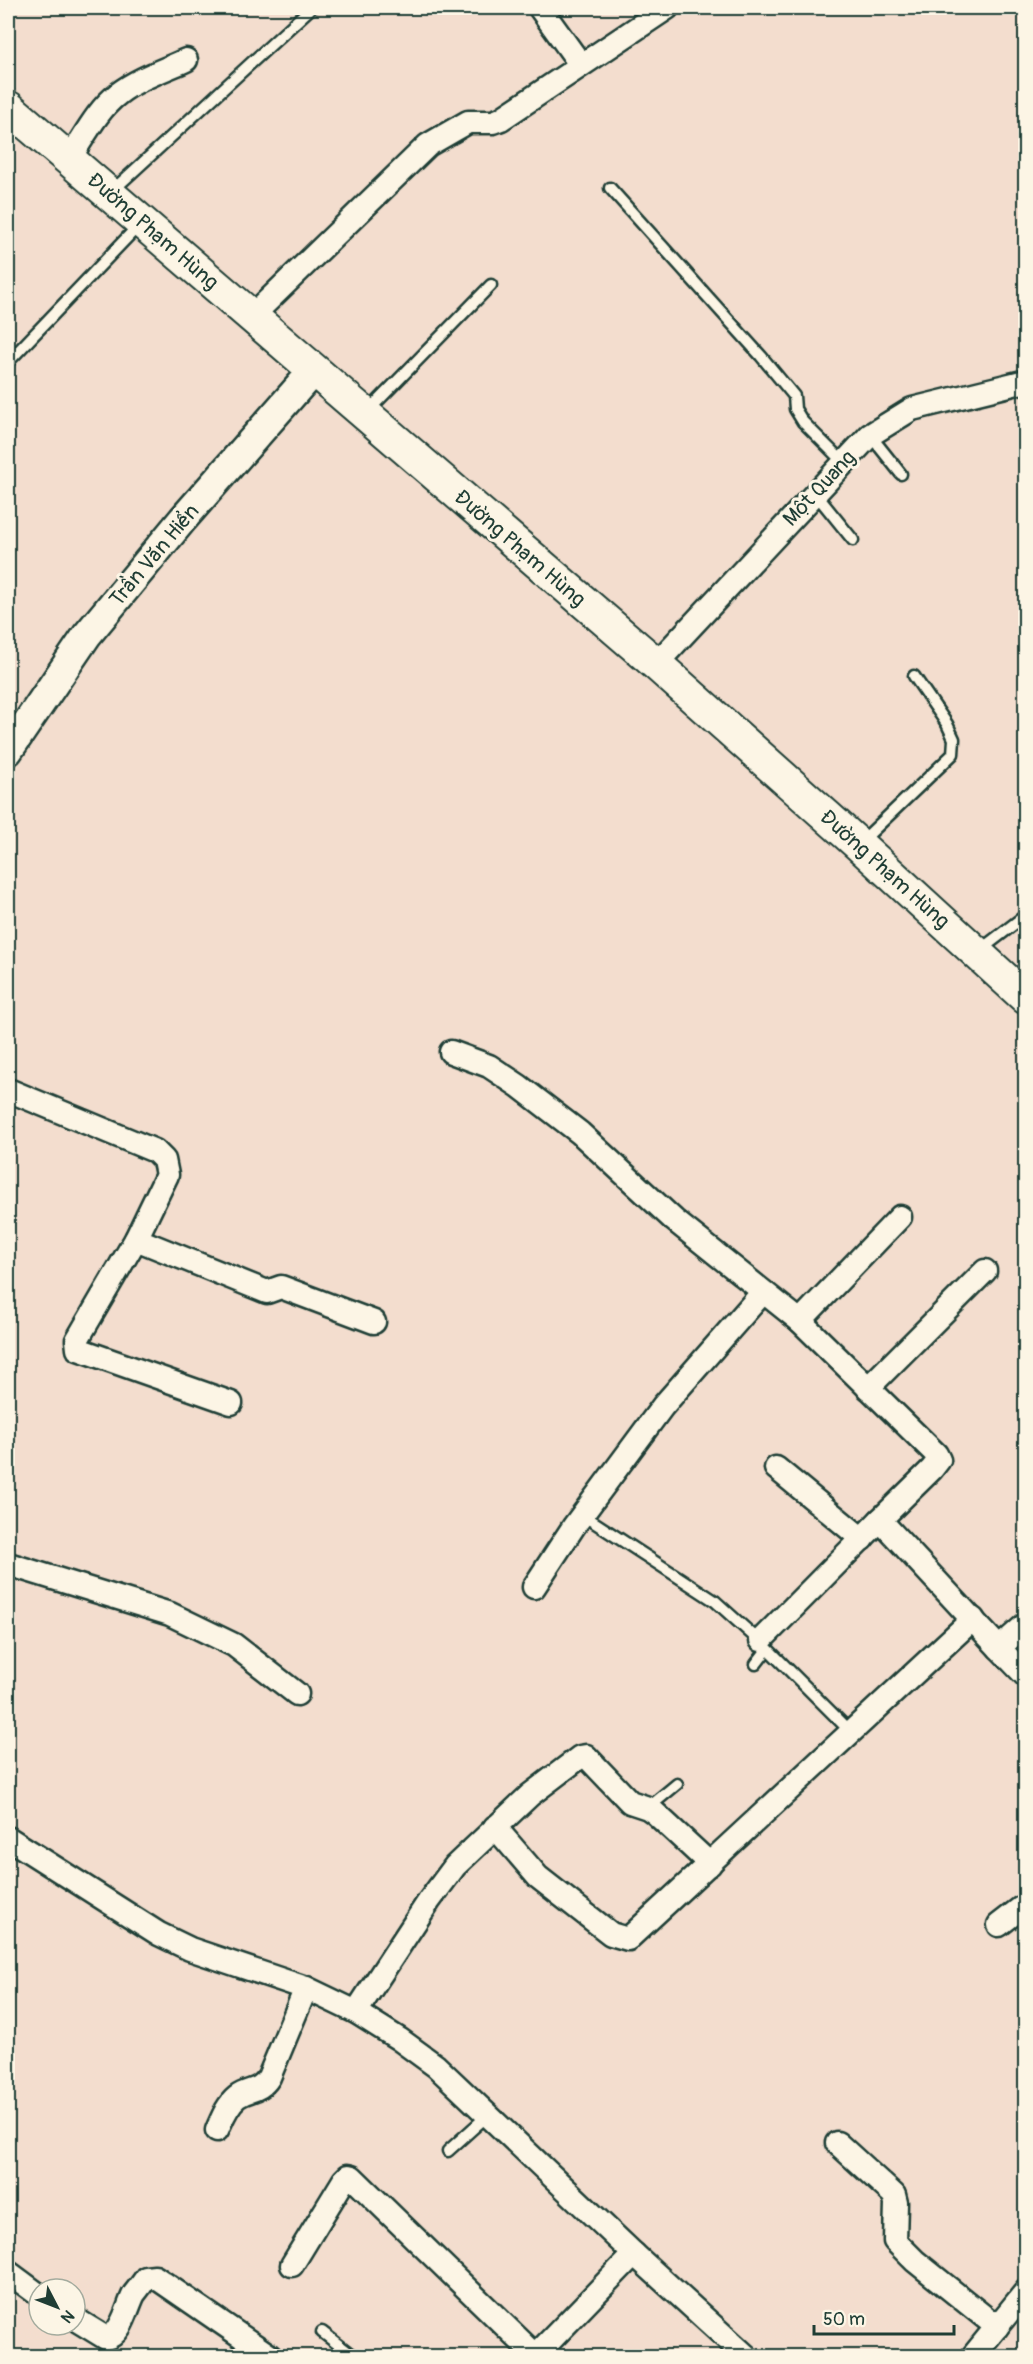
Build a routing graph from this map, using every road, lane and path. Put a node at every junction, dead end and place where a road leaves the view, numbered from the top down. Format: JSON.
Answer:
{"nodes":[{"id":1,"x":311,"y":8,"type":"edge"},
{"id":2,"x":540,"y":8,"type":"edge"},
{"id":3,"x":667,"y":8,"type":"edge"},
{"id":4,"x":186,"y":60,"type":"dead end"},
{"id":5,"x":581,"y":65,"type":"junction"},
{"id":6,"x":8,"y":107,"type":"edge"},
{"id":7,"x":69,"y":159,"type":"junction"},
{"id":8,"x":610,"y":188,"type":"dead end"},
{"id":9,"x":109,"y":194,"type":"junction"},
{"id":10,"x":143,"y":222,"type":"junction"},
{"id":11,"x":491,"y":285,"type":"dead end"},
{"id":12,"x":252,"y":316,"type":"junction"},
{"id":13,"x":8,"y":362,"type":"edge"},
{"id":14,"x":314,"y":370,"type":"junction"},
{"id":15,"x":1026,"y":381,"type":"edge"},
{"id":16,"x":364,"y":414,"type":"junction"},
{"id":17,"x":870,"y":435,"type":"junction"},
{"id":18,"x":843,"y":462,"type":"junction"},
{"id":19,"x":901,"y":474,"type":"dead end"},
{"id":20,"x":814,"y":493,"type":"junction"},
{"id":21,"x":853,"y":540,"type":"dead end"},
{"id":22,"x":656,"y":664,"type":"junction"},
{"id":23,"x":914,"y":676,"type":"dead end"},
{"id":24,"x":8,"y":751,"type":"edge"},
{"id":25,"x":858,"y":844,"type":"junction"},
{"id":26,"x":1026,"y":915,"type":"edge"},
{"id":27,"x":976,"y":953,"type":"junction"},
{"id":28,"x":1026,"y":998,"type":"edge"},
{"id":29,"x":451,"y":1052,"type":"dead end"},
{"id":30,"x":8,"y":1090,"type":"edge"},
{"id":31,"x":900,"y":1217,"type":"dead end"},
{"id":32,"x":136,"y":1239,"type":"junction"},
{"id":33,"x":985,"y":1271,"type":"dead end"},
{"id":34,"x":764,"y":1292,"type":"junction"},
{"id":35,"x":800,"y":1321,"type":"junction"},
{"id":36,"x":374,"y":1322,"type":"dead end"},
{"id":37,"x":868,"y":1388,"type":"junction"},
{"id":38,"x":231,"y":1403,"type":"dead end"},
{"id":39,"x":776,"y":1468,"type":"dead end"},
{"id":40,"x":583,"y":1515,"type":"junction"},
{"id":41,"x":880,"y":1520,"type":"junction"},
{"id":42,"x":862,"y":1539,"type":"junction"},
{"id":43,"x":8,"y":1564,"type":"edge"},
{"id":44,"x":534,"y":1587,"type":"dead end"},
{"id":45,"x":972,"y":1619,"type":"junction"},
{"id":46,"x":1026,"y":1624,"type":"edge"},
{"id":47,"x":763,"y":1644,"type":"junction"},
{"id":48,"x":999,"y":1648,"type":"junction"},
{"id":49,"x":756,"y":1664,"type":"dead end"},
{"id":50,"x":1026,"y":1677,"type":"edge"},
{"id":51,"x":297,"y":1694,"type":"dead end"},
{"id":52,"x":850,"y":1731,"type":"junction"},
{"id":53,"x":677,"y":1784,"type":"dead end"},
{"id":54,"x":648,"y":1808,"type":"junction"},
{"id":55,"x":495,"y":1827,"type":"junction"},
{"id":56,"x":8,"y":1838,"type":"edge"},
{"id":57,"x":710,"y":1864,"type":"junction"},
{"id":58,"x":1024,"y":1908,"type":"edge"},
{"id":59,"x":999,"y":1925,"type":"dead end"},
{"id":60,"x":306,"y":1988,"type":"junction"},
{"id":61,"x":356,"y":2012,"type":"junction"},
{"id":62,"x":488,"y":2115,"type":"junction"},
{"id":63,"x":217,"y":2130,"type":"dead end"},
{"id":64,"x":837,"y":2143,"type":"dead end"},
{"id":65,"x":448,"y":2151,"type":"dead end"},
{"id":66,"x":634,"y":2254,"type":"junction"},
{"id":67,"x":292,"y":2265,"type":"dead end"},
{"id":68,"x":8,"y":2272,"type":"edge"},
{"id":69,"x":27,"y":2286,"type":"edge"},
{"id":70,"x":1026,"y":2291,"type":"edge"},
{"id":71,"x":87,"y":2326,"type":"edge"},
{"id":72,"x":997,"y":2327,"type":"junction"},
{"id":73,"x":321,"y":2332,"type":"dead end"},
{"id":74,"x":530,"y":2354,"type":"edge"},
{"id":75,"x":270,"y":2356,"type":"edge"},
{"id":76,"x":353,"y":2356,"type":"edge"},
{"id":77,"x":746,"y":2356,"type":"edge"},
{"id":78,"x":973,"y":2356,"type":"edge"}],
"edges":[{"from":1,"to":9,"type":"lane"},
{"from":2,"to":5,"type":"street"},
{"from":3,"to":5,"type":"street"},
{"from":4,"to":7,"type":"street"},
{"from":5,"to":12,"type":"street"},
{"from":6,"to":7,"type":"main road","name":"Đường Phạm Hùng"},
{"from":7,"to":9,"type":"main road","name":"Đường Phạm Hùng"},
{"from":8,"to":18,"type":"lane"},
{"from":9,"to":10,"type":"main road","name":"Đường Phạm Hùng"},
{"from":10,"to":12,"type":"main road","name":"Đường Phạm Hùng"},
{"from":10,"to":13,"type":"lane"},
{"from":11,"to":16,"type":"lane"},
{"from":12,"to":14,"type":"main road","name":"Đường Phạm Hùng"},
{"from":14,"to":16,"type":"main road","name":"Đường Phạm Hùng"},
{"from":14,"to":24,"type":"street","name":"Trần Văn Hiển"},
{"from":15,"to":17,"type":"street","name":"Một Quang"},
{"from":16,"to":22,"type":"main road","name":"Đường Phạm Hùng"},
{"from":17,"to":18,"type":"street","name":"Một Quang"},
{"from":17,"to":19,"type":"lane"},
{"from":18,"to":20,"type":"street","name":"Một Quang"},
{"from":20,"to":21,"type":"lane"},
{"from":20,"to":22,"type":"street","name":"Một Quang"},
{"from":22,"to":25,"type":"main road","name":"Đường Phạm Hùng"},
{"from":23,"to":25,"type":"lane"},
{"from":25,"to":27,"type":"main road","name":"Đường Phạm Hùng"},
{"from":26,"to":27,"type":"lane"},
{"from":27,"to":28,"type":"main road","name":"Đường Phạm Hùng"},
{"from":29,"to":34,"type":"street"},
{"from":30,"to":32,"type":"street"},
{"from":31,"to":35,"type":"street"},
{"from":32,"to":36,"type":"street"},
{"from":32,"to":38,"type":"street"},
{"from":33,"to":37,"type":"street"},
{"from":34,"to":35,"type":"street"},
{"from":34,"to":40,"type":"street"},
{"from":35,"to":37,"type":"street"},
{"from":37,"to":41,"type":"street"},
{"from":39,"to":42,"type":"street"},
{"from":40,"to":44,"type":"street"},
{"from":40,"to":47,"type":"lane"},
{"from":41,"to":42,"type":"street"},
{"from":41,"to":45,"type":"street"},
{"from":42,"to":47,"type":"street"},
{"from":43,"to":51,"type":"street"},
{"from":45,"to":48,"type":"street"},
{"from":45,"to":52,"type":"street"},
{"from":46,"to":48,"type":"street"},
{"from":47,"to":49,"type":"lane"},
{"from":47,"to":52,"type":"lane"},
{"from":48,"to":50,"type":"street"},
{"from":52,"to":57,"type":"street"},
{"from":53,"to":54,"type":"lane"},
{"from":54,"to":55,"type":"street"},
{"from":54,"to":57,"type":"street"},
{"from":55,"to":57,"type":"street"},
{"from":55,"to":61,"type":"street"},
{"from":56,"to":60,"type":"street"},
{"from":58,"to":59,"type":"street"},
{"from":60,"to":61,"type":"street"},
{"from":60,"to":63,"type":"street"},
{"from":61,"to":62,"type":"street"},
{"from":62,"to":65,"type":"lane"},
{"from":62,"to":66,"type":"street"},
{"from":64,"to":72,"type":"street"},
{"from":66,"to":74,"type":"street"},
{"from":66,"to":77,"type":"street"},
{"from":67,"to":74,"type":"street"},
{"from":68,"to":69,"type":"street"},
{"from":70,"to":72,"type":"street"},
{"from":71,"to":75,"type":"street"},
{"from":72,"to":78,"type":"street"},
{"from":73,"to":76,"type":"lane"}]}
